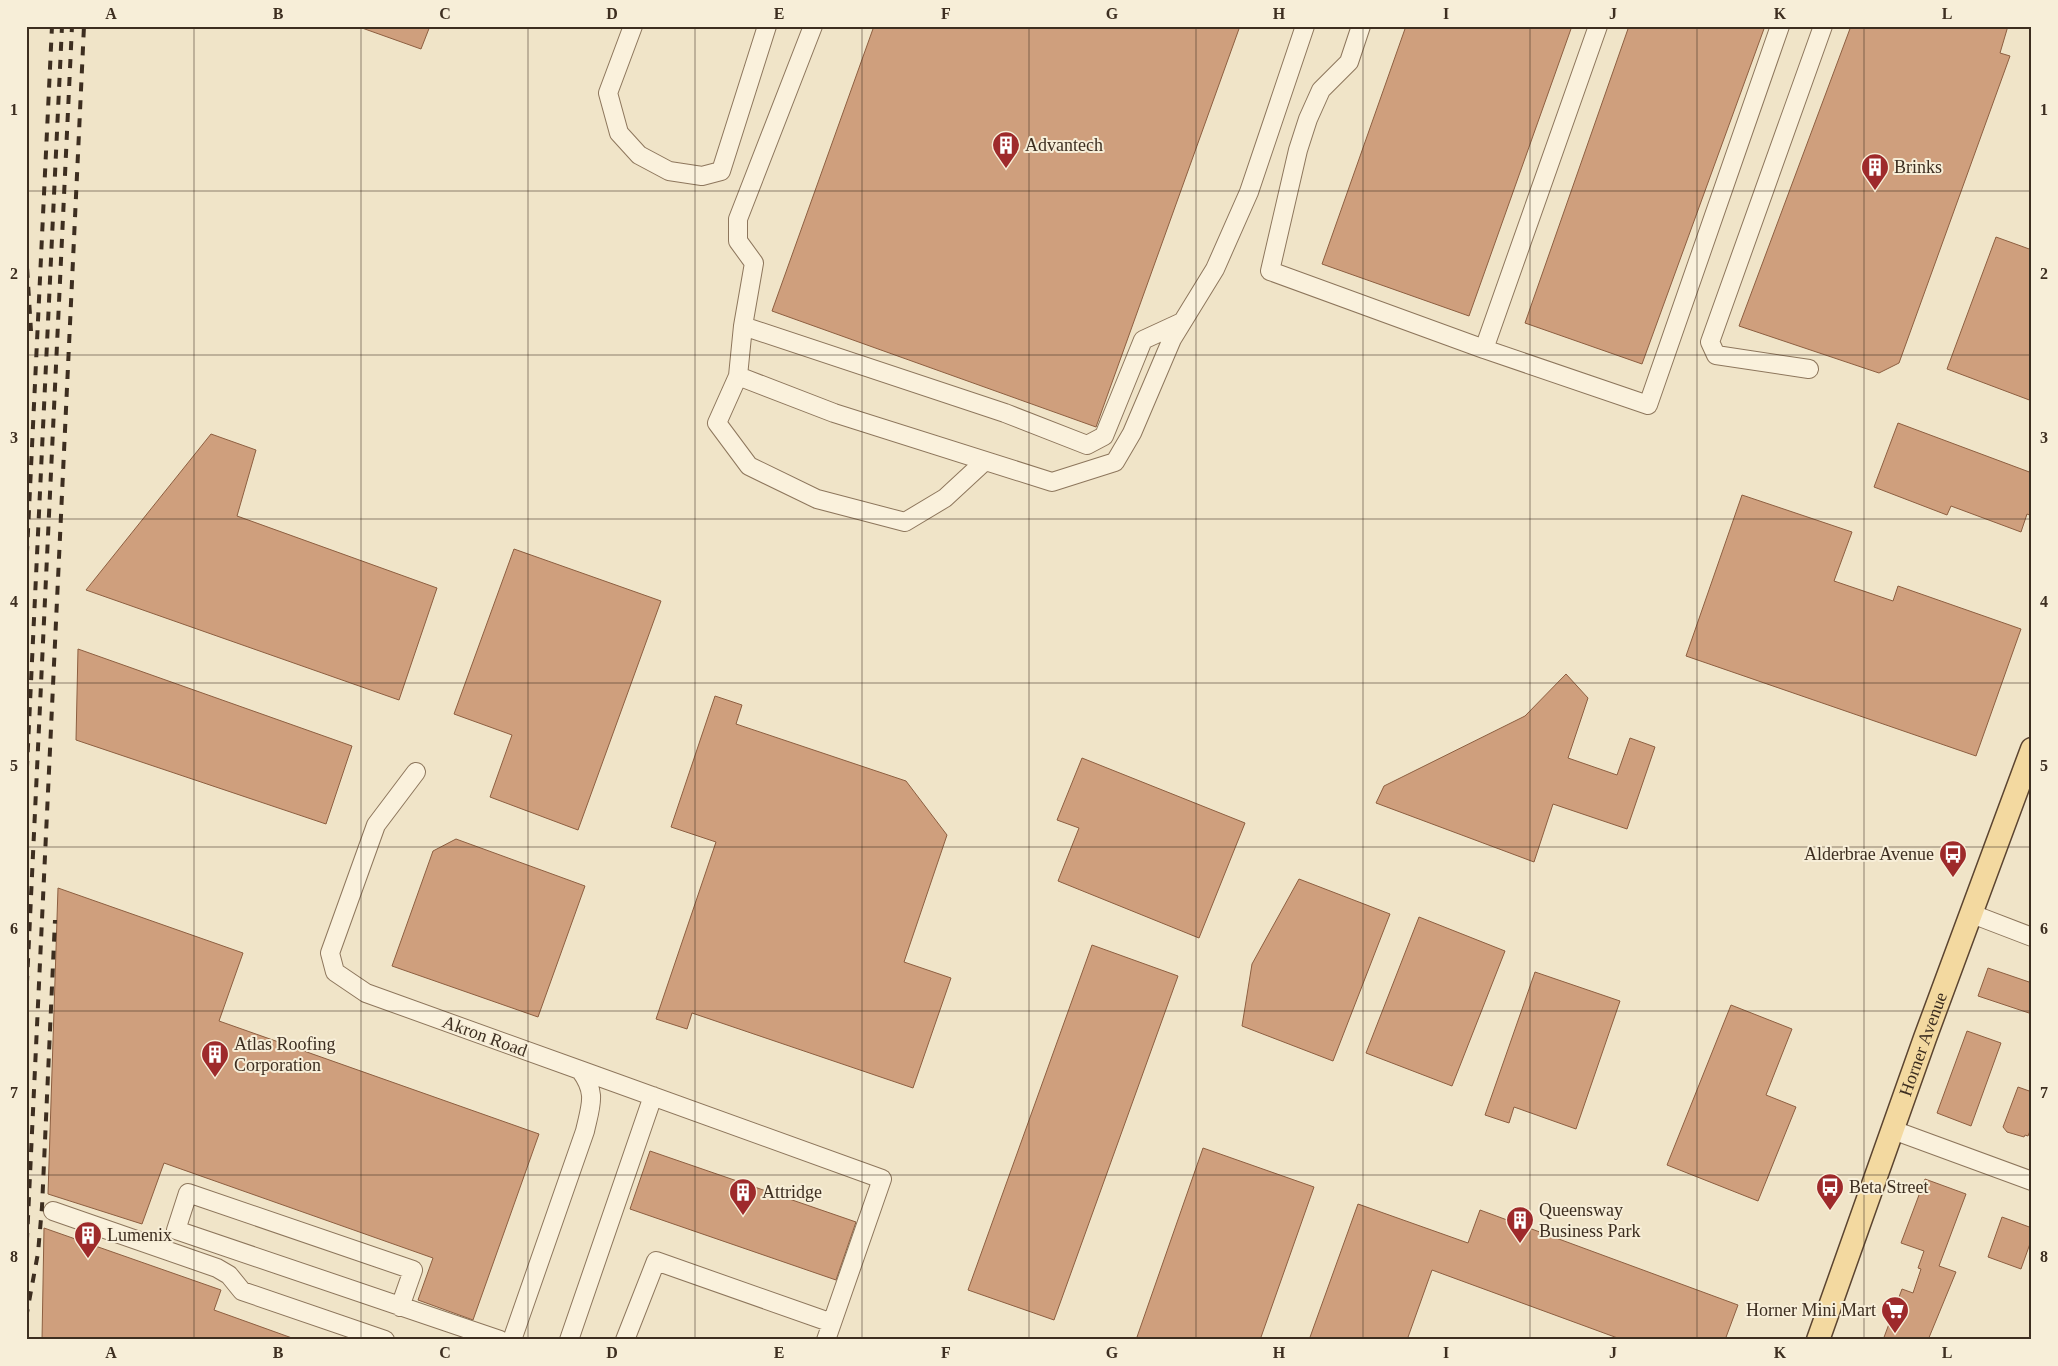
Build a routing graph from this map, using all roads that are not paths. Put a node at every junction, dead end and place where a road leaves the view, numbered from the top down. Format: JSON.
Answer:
{"nodes":[{"id":1,"x":633,"y":26,"type":"edge"},
{"id":2,"x":767,"y":26,"type":"edge"},
{"id":3,"x":813,"y":26,"type":"edge"},
{"id":4,"x":1305,"y":26,"type":"edge"},
{"id":5,"x":1361,"y":26,"type":"edge"},
{"id":6,"x":1598,"y":26,"type":"edge"},
{"id":7,"x":1780,"y":26,"type":"edge"},
{"id":8,"x":1823,"y":26,"type":"edge"},
{"id":9,"x":1183,"y":322,"type":"junction"},
{"id":10,"x":743,"y":326,"type":"junction"},
{"id":11,"x":1484,"y":349,"type":"junction"},
{"id":12,"x":1809,"y":368,"type":"dead end"},
{"id":13,"x":738,"y":376,"type":"junction"},
{"id":14,"x":985,"y":461,"type":"junction"},
{"id":15,"x":2032,"y":749,"type":"edge"},
{"id":16,"x":416,"y":772,"type":"dead end"},
{"id":17,"x":1972,"y":914,"type":"junction"},
{"id":18,"x":2032,"y":937,"type":"edge"},
{"id":19,"x":580,"y":1070,"type":"junction"},
{"id":20,"x":653,"y":1096,"type":"junction"},
{"id":21,"x":1893,"y":1130,"type":"junction"},
{"id":22,"x":2032,"y":1181,"type":"edge"},
{"id":23,"x":53,"y":1211,"type":"dead end"},
{"id":24,"x":400,"y":1306,"type":"junction"},
{"id":25,"x":832,"y":1323,"type":"junction"},
{"id":26,"x":385,"y":1340,"type":"edge"},
{"id":27,"x":500,"y":1340,"type":"edge"},
{"id":28,"x":512,"y":1340,"type":"edge"},
{"id":29,"x":569,"y":1340,"type":"edge"},
{"id":30,"x":625,"y":1340,"type":"edge"},
{"id":31,"x":826,"y":1340,"type":"edge"},
{"id":32,"x":1818,"y":1340,"type":"edge"}],
"edges":[{"from":1,"to":2,"type":"street"},
{"from":3,"to":10,"type":"street"},
{"from":4,"to":9,"type":"street"},
{"from":5,"to":11,"type":"street"},
{"from":6,"to":11,"type":"street"},
{"from":7,"to":11,"type":"street"},
{"from":8,"to":12,"type":"street"},
{"from":9,"to":10,"type":"street"},
{"from":9,"to":14,"type":"street"},
{"from":10,"to":13,"type":"street"},
{"from":13,"to":14,"type":"street"},
{"from":13,"to":14,"type":"street"},
{"from":15,"to":17,"type":"main road","name":"Horner Avenue"},
{"from":16,"to":19,"type":"street","name":"Akron Road"},
{"from":17,"to":18,"type":"street"},
{"from":17,"to":21,"type":"main road","name":"Horner Avenue"},
{"from":19,"to":20,"type":"street","name":"Akron Road"},
{"from":19,"to":28,"type":"street"},
{"from":20,"to":25,"type":"street","name":"Akron Road"},
{"from":20,"to":29,"type":"street"},
{"from":21,"to":22,"type":"street"},
{"from":21,"to":32,"type":"main road","name":"Horner Avenue"},
{"from":23,"to":26,"type":"street"},
{"from":24,"to":24,"type":"street"},
{"from":24,"to":27,"type":"street"},
{"from":25,"to":30,"type":"street"},
{"from":25,"to":31,"type":"street"}]}
